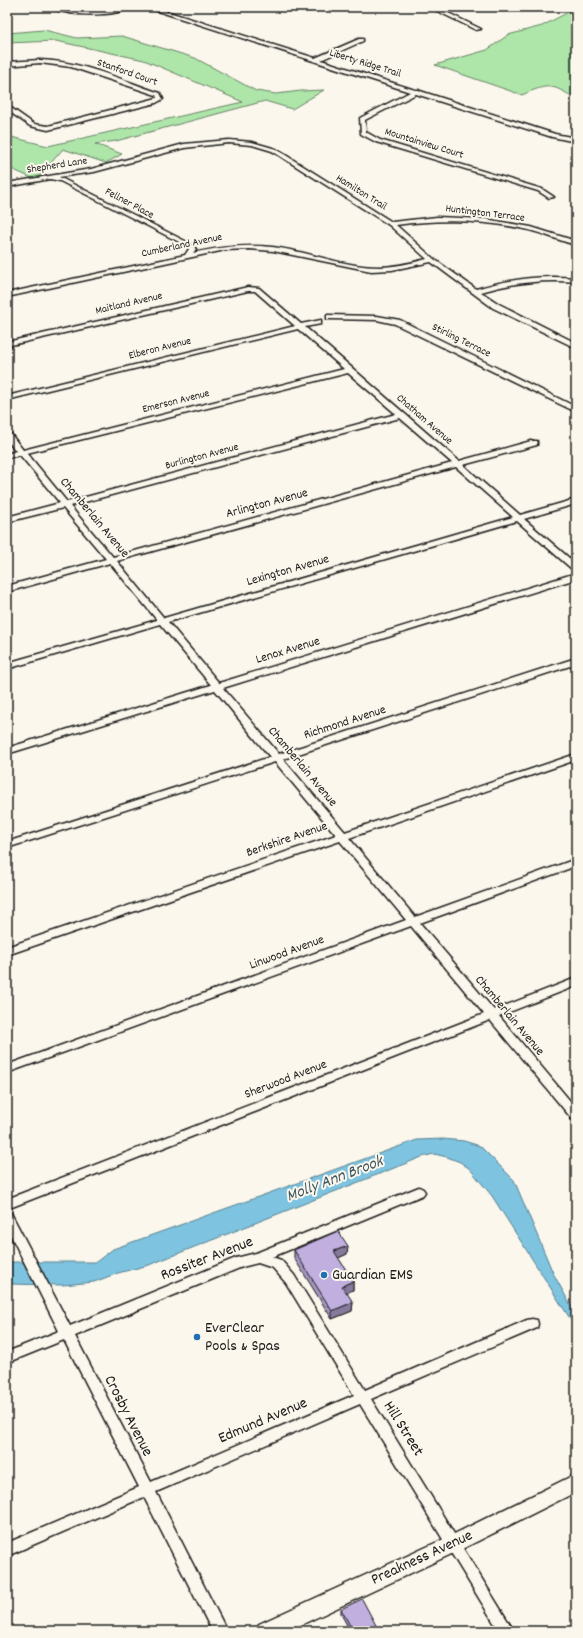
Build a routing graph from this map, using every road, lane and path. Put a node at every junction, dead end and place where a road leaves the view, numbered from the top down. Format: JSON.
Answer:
{"nodes":[{"id":1,"x":54,"y":7,"type":"edge"},
{"id":2,"x":130,"y":7,"type":"edge"},
{"id":3,"x":148,"y":7,"type":"edge"},
{"id":4,"x":432,"y":7,"type":"edge"},
{"id":5,"x":450,"y":7,"type":"edge"},
{"id":6,"x":440,"y":10,"type":"junction"},
{"id":7,"x":478,"y":29,"type":"dead end"},
{"id":8,"x":361,"y":40,"type":"dead end"},
{"id":9,"x":316,"y":60,"type":"junction"},
{"id":10,"x":7,"y":64,"type":"edge"},
{"id":11,"x":417,"y":91,"type":"junction"},
{"id":12,"x":8,"y":108,"type":"edge"},
{"id":13,"x":576,"y":140,"type":"edge"},
{"id":14,"x":109,"y":165,"type":"joint"},
{"id":15,"x":48,"y":177,"type":"junction"},
{"id":16,"x":7,"y":185,"type":"edge"},
{"id":17,"x":552,"y":197,"type":"dead end"},
{"id":18,"x":391,"y":224,"type":"junction"},
{"id":19,"x":576,"y":242,"type":"edge"},
{"id":20,"x":188,"y":255,"type":"junction"},
{"id":21,"x":432,"y":260,"type":"junction"},
{"id":22,"x":576,"y":280,"type":"edge"},
{"id":23,"x":257,"y":289,"type":"joint"},
{"id":24,"x":475,"y":291,"type":"junction"},
{"id":25,"x":7,"y":295,"type":"edge"},
{"id":26,"x":330,"y":317,"type":"dead end"},
{"id":27,"x":318,"y":322,"type":"dead end"},
{"id":28,"x":300,"y":327,"type":"junction"},
{"id":29,"x":7,"y":344,"type":"edge"},
{"id":30,"x":576,"y":346,"type":"edge"},
{"id":31,"x":350,"y":370,"type":"junction"},
{"id":32,"x":7,"y":398,"type":"edge"},
{"id":33,"x":576,"y":410,"type":"edge"},
{"id":34,"x":402,"y":415,"type":"junction"},
{"id":35,"x":7,"y":435,"type":"edge"},
{"id":36,"x":534,"y":443,"type":"dead end"},
{"id":37,"x":21,"y":452,"type":"junction"},
{"id":38,"x":7,"y":456,"type":"edge"},
{"id":39,"x":458,"y":464,"type":"junction"},
{"id":40,"x":576,"y":501,"type":"edge"},
{"id":41,"x":65,"y":505,"type":"junction"},
{"id":42,"x":518,"y":518,"type":"junction"},
{"id":43,"x":7,"y":520,"type":"edge"},
{"id":44,"x":112,"y":560,"type":"junction"},
{"id":45,"x":576,"y":568,"type":"edge"},
{"id":46,"x":576,"y":576,"type":"edge"},
{"id":47,"x":7,"y":589,"type":"edge"},
{"id":48,"x":163,"y":621,"type":"junction"},
{"id":49,"x":576,"y":661,"type":"edge"},
{"id":50,"x":7,"y":666,"type":"edge"},
{"id":51,"x":218,"y":686,"type":"junction"},
{"id":52,"x":7,"y":751,"type":"edge"},
{"id":53,"x":576,"y":757,"type":"edge"},
{"id":54,"x":278,"y":758,"type":"junction"},
{"id":55,"x":342,"y":836,"type":"junction"},
{"id":56,"x":7,"y":845,"type":"edge"},
{"id":57,"x":576,"y":862,"type":"edge"},
{"id":58,"x":414,"y":922,"type":"junction"},
{"id":59,"x":7,"y":950,"type":"edge"},
{"id":60,"x":576,"y":982,"type":"edge"},
{"id":61,"x":491,"y":1015,"type":"junction"},
{"id":62,"x":7,"y":1070,"type":"edge"},
{"id":63,"x":576,"y":1116,"type":"edge"},
{"id":64,"x":419,"y":1192,"type":"dead end"},
{"id":65,"x":7,"y":1204,"type":"edge"},
{"id":66,"x":7,"y":1216,"type":"edge"},
{"id":67,"x":258,"y":1258,"type":"junction"},
{"id":68,"x":532,"y":1324,"type":"dead end"},
{"id":69,"x":67,"y":1333,"type":"junction"},
{"id":70,"x":7,"y":1358,"type":"edge"},
{"id":71,"x":363,"y":1397,"type":"junction"},
{"id":72,"x":576,"y":1483,"type":"edge"},
{"id":73,"x":146,"y":1490,"type":"junction"},
{"id":74,"x":454,"y":1544,"type":"junction"},
{"id":75,"x":7,"y":1550,"type":"edge"},
{"id":76,"x":220,"y":1631,"type":"edge"},
{"id":77,"x":266,"y":1631,"type":"edge"},
{"id":78,"x":507,"y":1631,"type":"edge"}],
"edges":[{"from":1,"to":2,"type":"street"},
{"from":3,"to":9,"type":"street","name":"Liberty Ridge Trail"},
{"from":4,"to":6,"type":"street"},
{"from":5,"to":6,"type":"street"},
{"from":6,"to":7,"type":"street"},
{"from":8,"to":9,"type":"street"},
{"from":9,"to":11,"type":"street","name":"Liberty Ridge Trail"},
{"from":10,"to":12,"type":"street","name":"Stanford Court"},
{"from":11,"to":13,"type":"street","name":"Liberty Ridge Trail"},
{"from":11,"to":17,"type":"street","name":"Mountainview Court"},
{"from":14,"to":15,"type":"street","name":"Shepherd Lane"},
{"from":14,"to":18,"type":"street","name":"Hamilton Trail"},
{"from":15,"to":16,"type":"street","name":"Shepherd Lane"},
{"from":15,"to":20,"type":"street","name":"Fellner Place"},
{"from":18,"to":19,"type":"street","name":"Huntington Terrace"},
{"from":18,"to":21,"type":"street","name":"Hamilton Trail"},
{"from":20,"to":21,"type":"street","name":"Cumberland Avenue"},
{"from":20,"to":25,"type":"street","name":"Cumberland Avenue"},
{"from":21,"to":24,"type":"street","name":"Hamilton Trail"},
{"from":22,"to":24,"type":"street"},
{"from":23,"to":28,"type":"street","name":"Chatham Avenue"},
{"from":23,"to":29,"type":"street","name":"Maitland Avenue"},
{"from":24,"to":30,"type":"street","name":"Hamilton Trail"},
{"from":26,"to":33,"type":"street","name":"Stirling Terrace"},
{"from":27,"to":28,"type":"street","name":"Elberon Avenue"},
{"from":28,"to":31,"type":"street","name":"Chatham Avenue"},
{"from":28,"to":32,"type":"street","name":"Elberon Avenue"},
{"from":31,"to":34,"type":"street","name":"Chatham Avenue"},
{"from":31,"to":37,"type":"street","name":"Emerson Avenue"},
{"from":34,"to":39,"type":"street","name":"Chatham Avenue"},
{"from":34,"to":41,"type":"street","name":"Burlington Avenue"},
{"from":35,"to":37,"type":"street","name":"Chamberlain Avenue"},
{"from":36,"to":39,"type":"street","name":"Arlington Avenue"},
{"from":37,"to":38,"type":"street","name":"Emerson Avenue"},
{"from":37,"to":41,"type":"street","name":"Chamberlain Avenue"},
{"from":39,"to":42,"type":"street","name":"Chatham Avenue"},
{"from":39,"to":44,"type":"street","name":"Arlington Avenue"},
{"from":40,"to":42,"type":"street","name":"Lexington Avenue"},
{"from":41,"to":43,"type":"street","name":"Burlington Avenue"},
{"from":41,"to":44,"type":"street","name":"Chamberlain Avenue"},
{"from":42,"to":45,"type":"street","name":"Chatham Avenue"},
{"from":42,"to":48,"type":"street","name":"Lexington Avenue"},
{"from":44,"to":47,"type":"street","name":"Arlington Avenue"},
{"from":44,"to":48,"type":"street","name":"Chamberlain Avenue"},
{"from":46,"to":51,"type":"street","name":"Lenox Avenue"},
{"from":48,"to":50,"type":"street","name":"Lexington Avenue"},
{"from":48,"to":51,"type":"street","name":"Chamberlain Avenue"},
{"from":49,"to":54,"type":"street","name":"Richmond Avenue"},
{"from":51,"to":52,"type":"street","name":"Lenox Avenue"},
{"from":51,"to":54,"type":"street","name":"Chamberlain Avenue"},
{"from":53,"to":55,"type":"street","name":"Berkshire Avenue"},
{"from":54,"to":55,"type":"street","name":"Chamberlain Avenue"},
{"from":54,"to":56,"type":"street","name":"Richmond Avenue"},
{"from":55,"to":58,"type":"street","name":"Chamberlain Avenue"},
{"from":55,"to":59,"type":"street","name":"Berkshire Avenue"},
{"from":57,"to":58,"type":"street","name":"Linwood Avenue"},
{"from":58,"to":61,"type":"street","name":"Chamberlain Avenue"},
{"from":58,"to":62,"type":"street","name":"Linwood Avenue"},
{"from":60,"to":61,"type":"street","name":"Sherwood Avenue"},
{"from":61,"to":63,"type":"street","name":"Chamberlain Avenue"},
{"from":61,"to":65,"type":"street","name":"Sherwood Avenue"},
{"from":64,"to":67,"type":"street","name":"Rossiter Avenue"},
{"from":66,"to":69,"type":"street","name":"Crosby Avenue"},
{"from":67,"to":69,"type":"street","name":"Rossiter Avenue"},
{"from":67,"to":71,"type":"street","name":"Hill Street"},
{"from":68,"to":71,"type":"street","name":"Edmund Avenue"},
{"from":69,"to":70,"type":"street","name":"Rossiter Avenue"},
{"from":69,"to":73,"type":"street","name":"Crosby Avenue"},
{"from":71,"to":73,"type":"street","name":"Edmund Avenue"},
{"from":71,"to":74,"type":"street","name":"Hill Street"},
{"from":72,"to":74,"type":"main road","name":"Preakness Avenue"},
{"from":73,"to":75,"type":"street","name":"Edmund Avenue"},
{"from":73,"to":76,"type":"street","name":"Crosby Avenue"},
{"from":74,"to":77,"type":"main road","name":"Preakness Avenue"},
{"from":74,"to":78,"type":"street","name":"Hill Street"}]}
